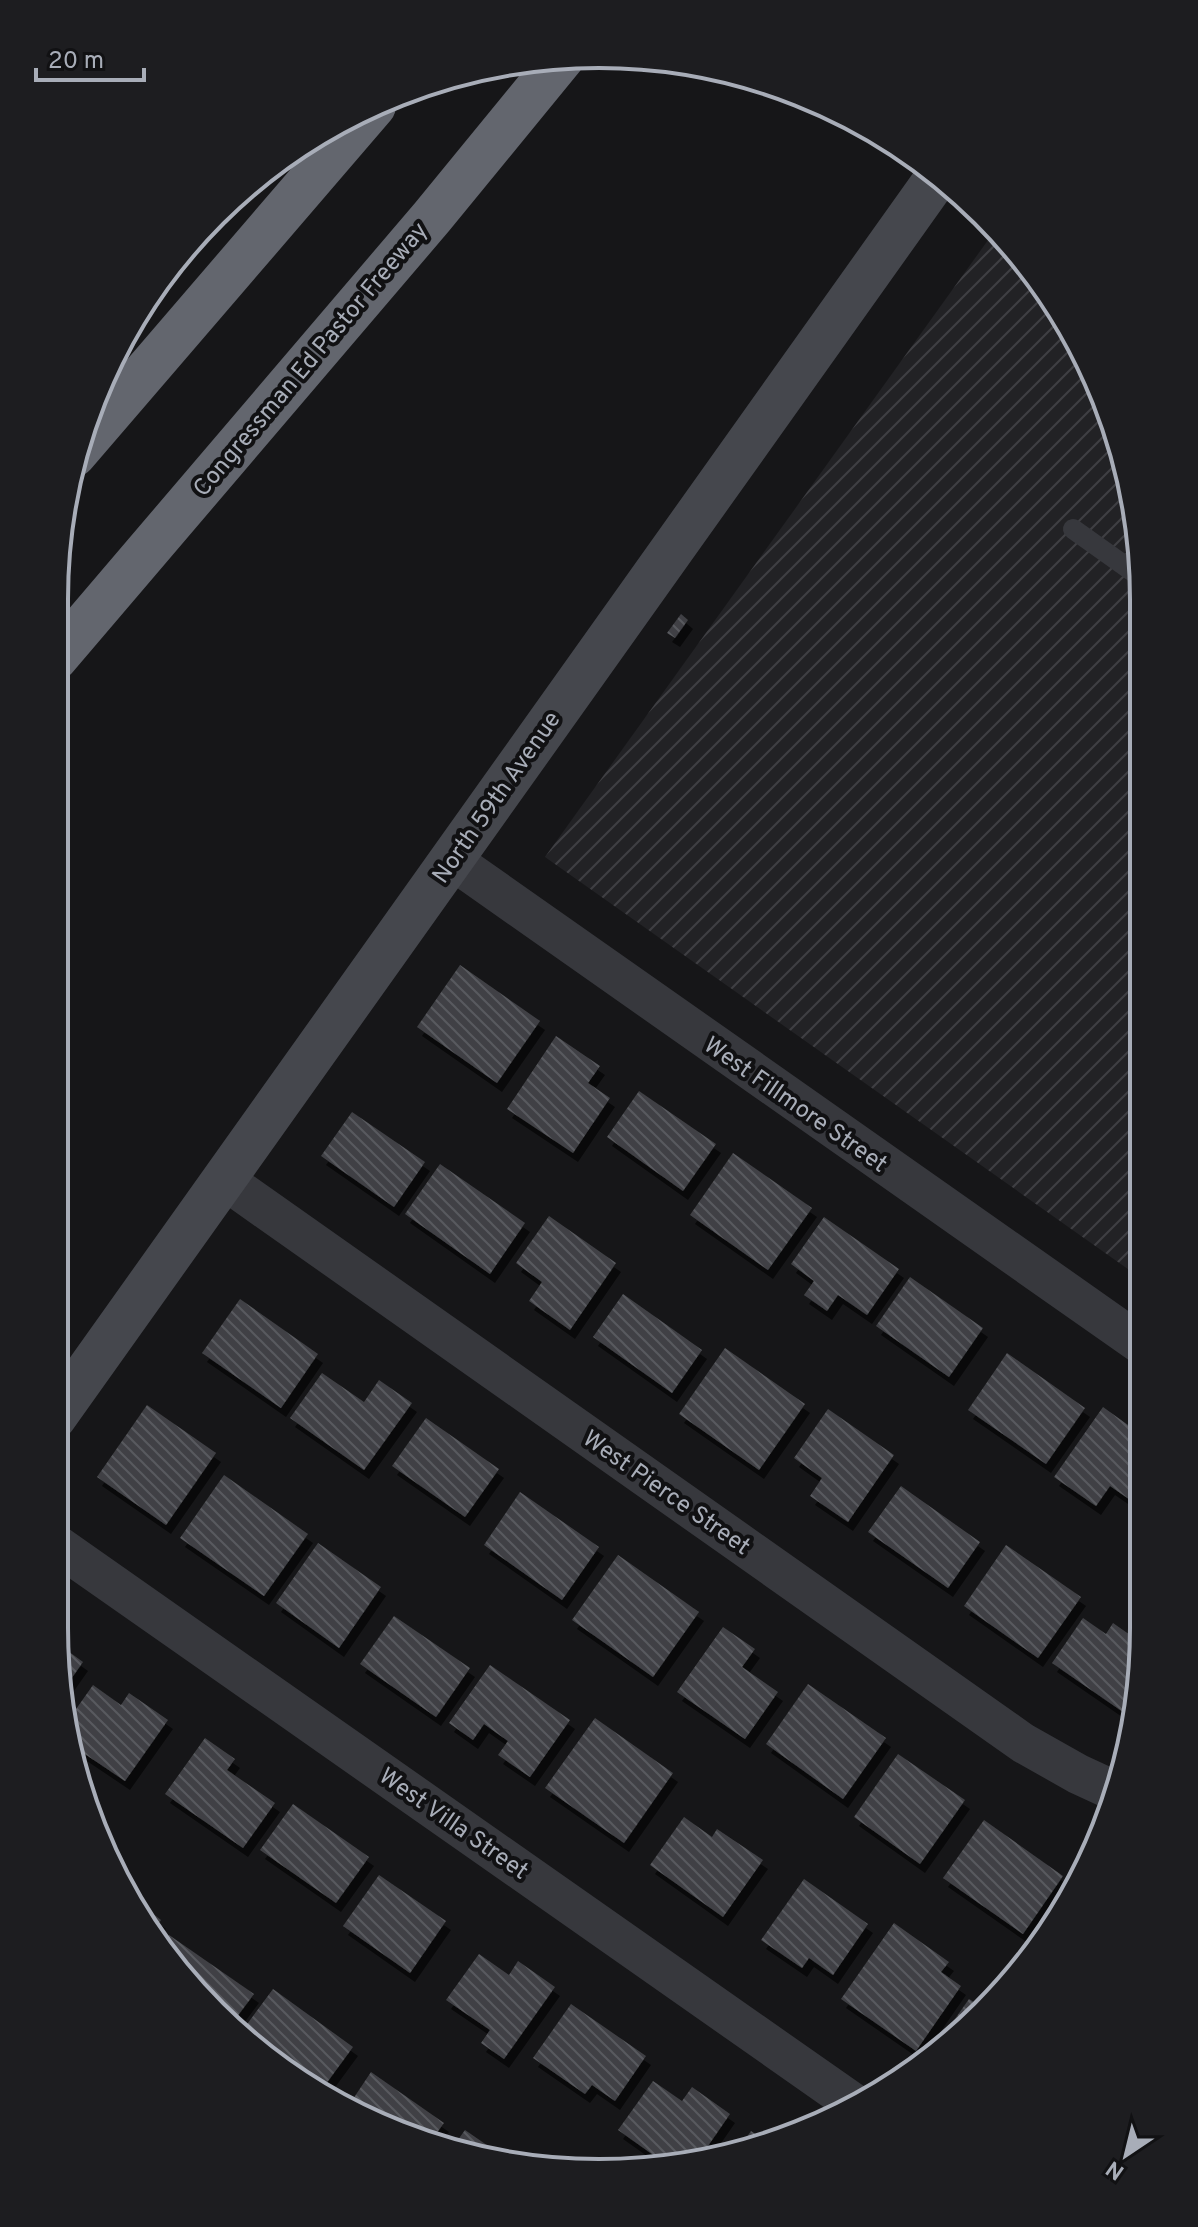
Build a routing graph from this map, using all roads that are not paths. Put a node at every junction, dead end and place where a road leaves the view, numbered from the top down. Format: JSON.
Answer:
{"nodes":[{"id":1,"x":552,"y":70,"type":"edge"},
{"id":2,"x":355,"y":128,"type":"edge"},
{"id":3,"x":931,"y":186,"type":"edge"},
{"id":4,"x":95,"y":430,"type":"edge"},
{"id":5,"x":1073,"y":529,"type":"dead end"},
{"id":6,"x":1129,"y":569,"type":"edge"},
{"id":7,"x":68,"y":644,"type":"edge"},
{"id":8,"x":452,"y":860,"type":"junction"},
{"id":9,"x":226,"y":1181,"type":"junction"},
{"id":10,"x":1130,"y":1337,"type":"edge"},
{"id":11,"x":68,"y":1399,"type":"edge"},
{"id":12,"x":68,"y":1553,"type":"edge"},
{"id":13,"x":1106,"y":1786,"type":"edge"},
{"id":14,"x":846,"y":2098,"type":"edge"}],
"edges":[{"from":1,"to":7,"type":"highway","name":"Congressman Ed Pastor Freeway"},
{"from":2,"to":4,"type":"highway"},
{"from":3,"to":8,"type":"main road","name":"North 59th Avenue"},
{"from":5,"to":6,"type":"lane"},
{"from":8,"to":9,"type":"main road","name":"North 59th Avenue"},
{"from":8,"to":10,"type":"street","name":"West Fillmore Street"},
{"from":9,"to":11,"type":"main road","name":"North 59th Avenue"},
{"from":9,"to":13,"type":"street","name":"West Pierce Street"},
{"from":12,"to":14,"type":"street","name":"West Villa Street"}]}
